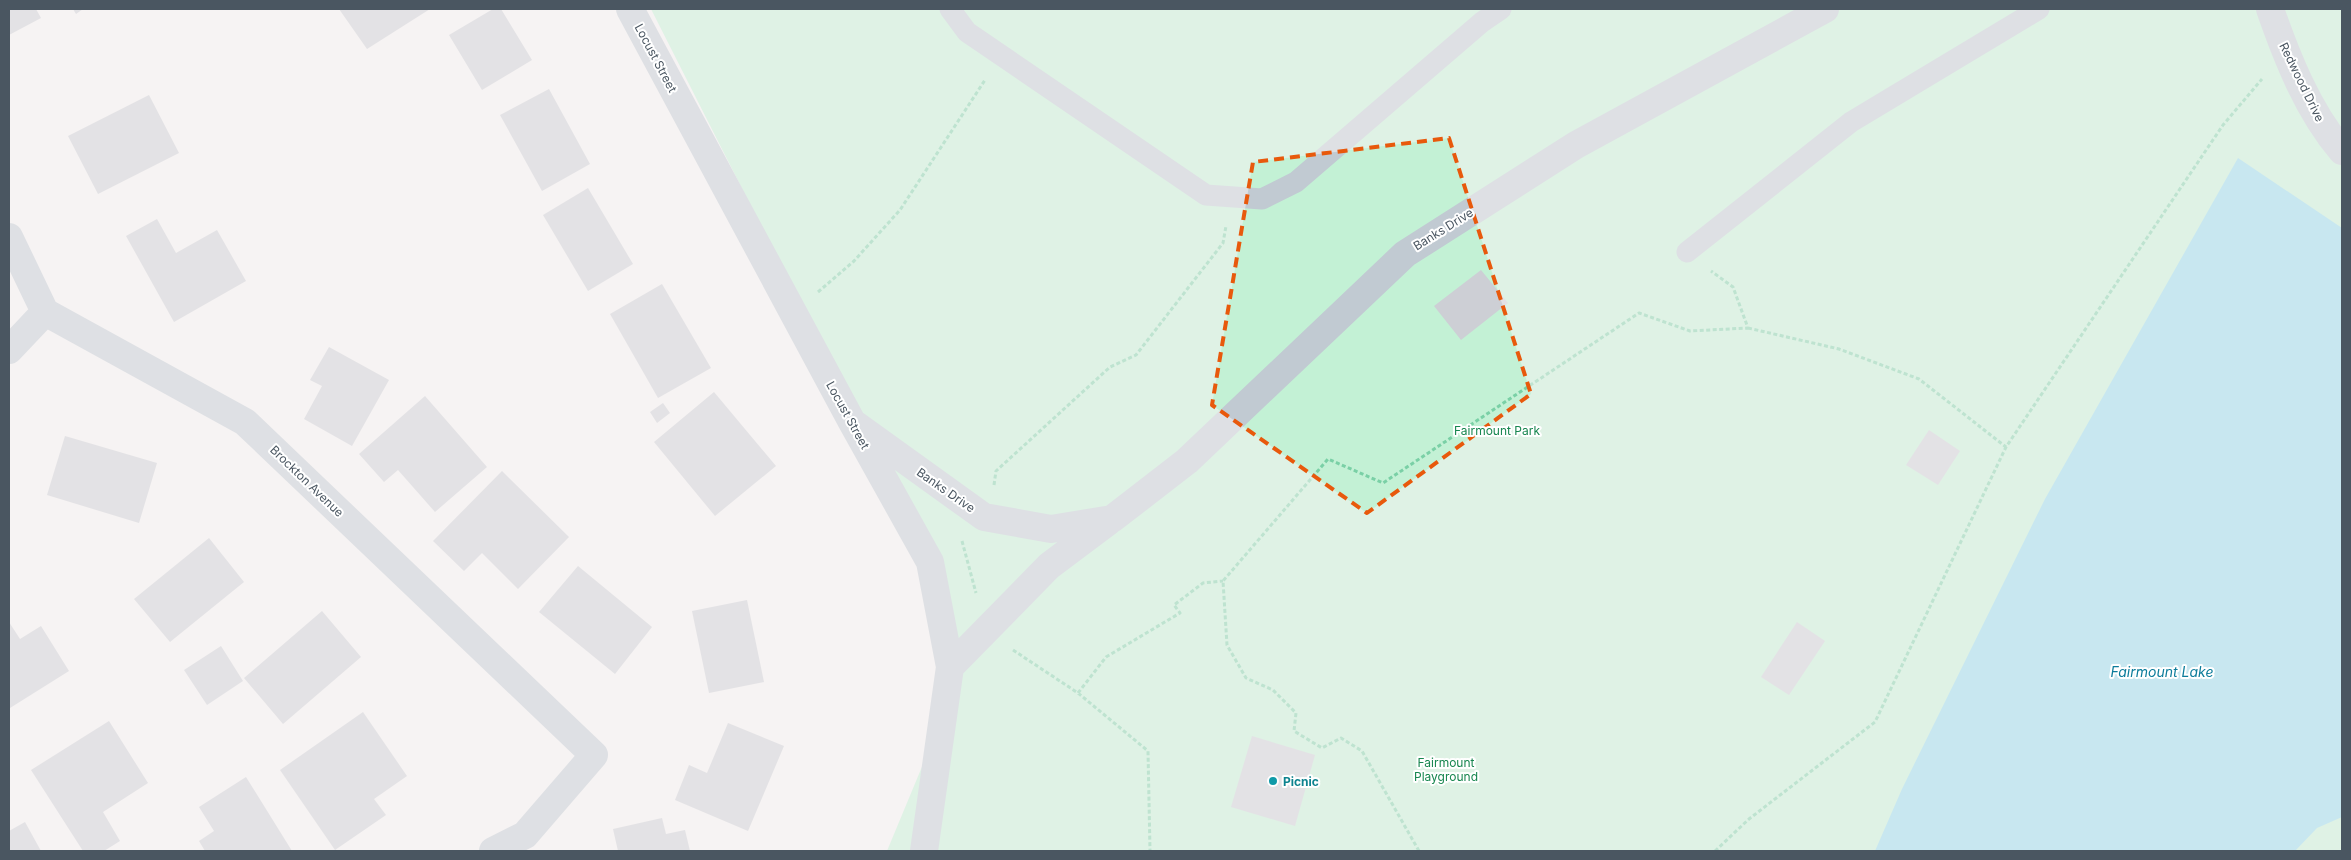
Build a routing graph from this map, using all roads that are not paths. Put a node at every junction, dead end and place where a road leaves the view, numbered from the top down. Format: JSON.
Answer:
{"nodes":[{"id":1,"x":630,"y":9,"type":"edge"},
{"id":2,"x":950,"y":9,"type":"edge"},
{"id":3,"x":1501,"y":9,"type":"edge"},
{"id":4,"x":1825,"y":9,"type":"edge"},
{"id":5,"x":2039,"y":9,"type":"edge"},
{"id":6,"x":2270,"y":9,"type":"edge"},
{"id":7,"x":2342,"y":151,"type":"edge"},
{"id":8,"x":9,"y":237,"type":"edge"},
{"id":9,"x":1687,"y":252,"type":"road end"},
{"id":10,"x":46,"y":312,"type":"junction"},
{"id":11,"x":9,"y":350,"type":"edge"},
{"id":12,"x":852,"y":422,"type":"junction"},
{"id":13,"x":1112,"y":519,"type":"junction"},
{"id":14,"x":950,"y":666,"type":"junction"},
{"id":15,"x":493,"y":851,"type":"edge"},
{"id":16,"x":924,"y":851,"type":"edge"}],
"edges":[{"from":1,"to":12,"type":"street","name":"Locust Street"},
{"from":2,"to":3,"type":"lane"},
{"from":4,"to":13,"type":"street","name":"Banks Drive"},
{"from":5,"to":9,"type":"lane"},
{"from":6,"to":7,"type":"street","name":"Redwood Drive"},
{"from":8,"to":10,"type":"street"},
{"from":10,"to":11,"type":"street"},
{"from":10,"to":15,"type":"street","name":"Brockton Avenue"},
{"from":12,"to":13,"type":"street","name":"Banks Drive"},
{"from":12,"to":14,"type":"street","name":"Locust Street"},
{"from":13,"to":14,"type":"street","name":"Banks Drive"},
{"from":14,"to":16,"type":"street","name":"Locust Street"}]}
